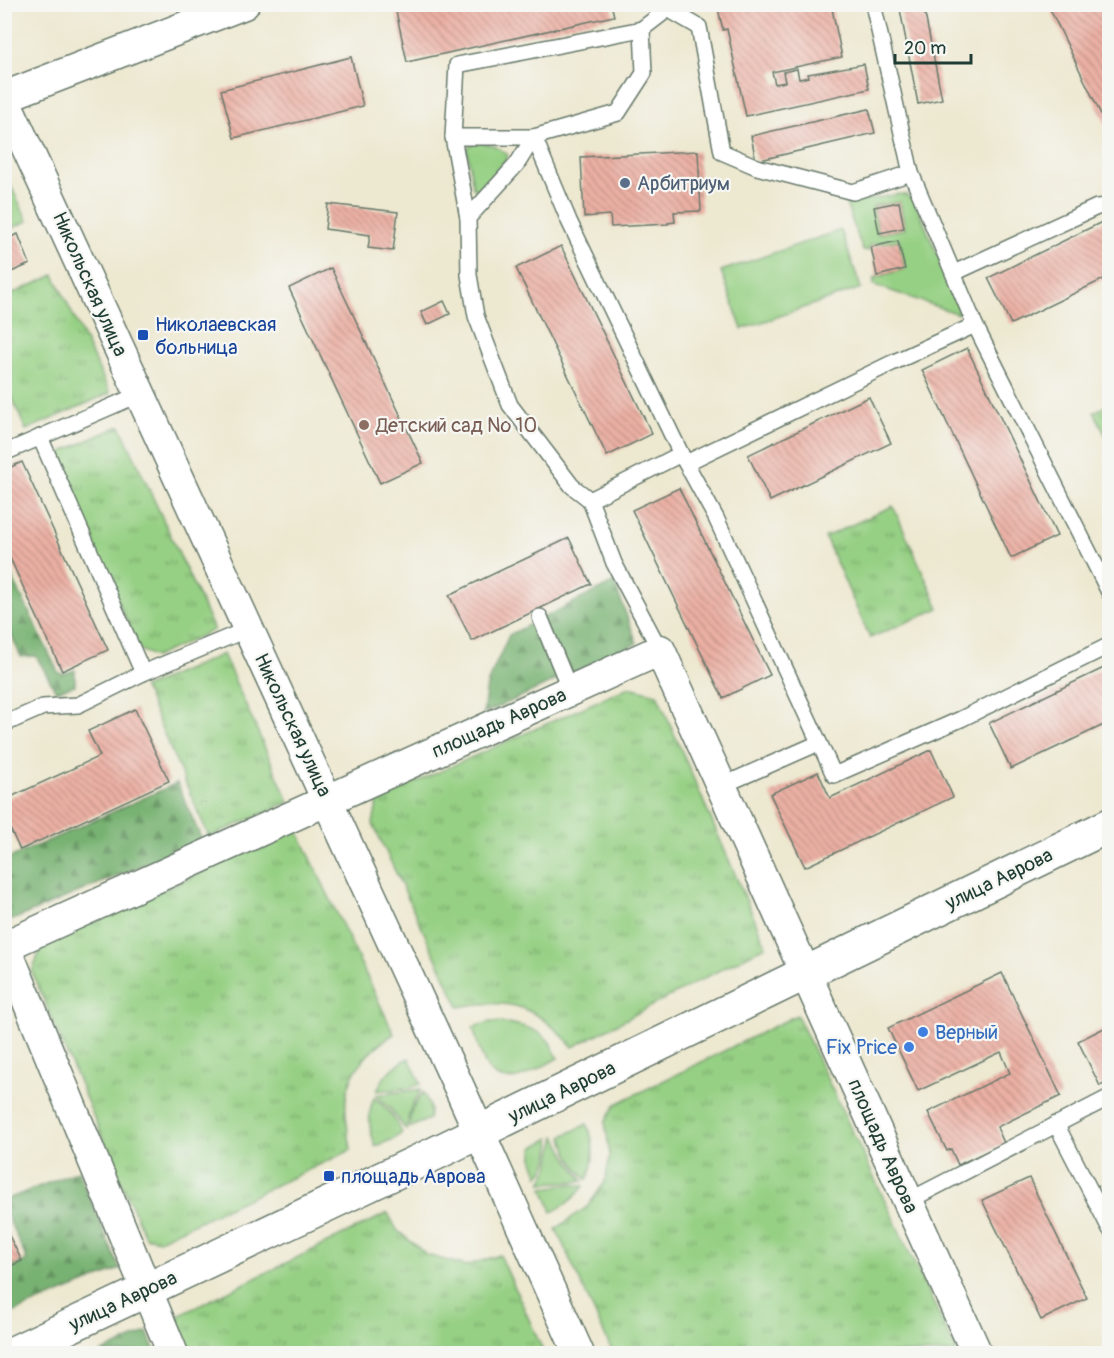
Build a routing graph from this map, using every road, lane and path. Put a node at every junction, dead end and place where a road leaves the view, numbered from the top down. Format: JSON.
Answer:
{"nodes":[{"id":1,"x":244,"y":4,"type":"edge"},
{"id":2,"x":873,"y":4,"type":"edge"},
{"id":3,"x":668,"y":7,"type":"edge"},
{"id":4,"x":642,"y":29,"type":"junction"},
{"id":5,"x":4,"y":98,"type":"edge"},
{"id":6,"x":453,"y":137,"type":"junction"},
{"id":7,"x":534,"y":137,"type":"junction"},
{"id":8,"x":911,"y":173,"type":"junction"},
{"id":9,"x":1110,"y":206,"type":"edge"},
{"id":10,"x":468,"y":218,"type":"junction"},
{"id":11,"x":954,"y":273,"type":"junction"},
{"id":12,"x":975,"y":325,"type":"junction"},
{"id":13,"x":140,"y":394,"type":"junction"},
{"id":14,"x":40,"y":437,"type":"junction"},
{"id":15,"x":4,"y":453,"type":"edge"},
{"id":16,"x":684,"y":458,"type":"junction"},
{"id":17,"x":590,"y":500,"type":"junction"},
{"id":18,"x":1110,"y":594,"type":"edge"},
{"id":19,"x":540,"y":617,"type":"dead end"},
{"id":20,"x":248,"y":629,"type":"junction"},
{"id":21,"x":1110,"y":645,"type":"edge"},
{"id":22,"x":660,"y":650,"type":"junction"},
{"id":23,"x":143,"y":673,"type":"junction"},
{"id":24,"x":570,"y":690,"type":"junction"},
{"id":25,"x":4,"y":724,"type":"edge"},
{"id":26,"x":819,"y":743,"type":"junction"},
{"id":27,"x":721,"y":786,"type":"junction"},
{"id":28,"x":327,"y":800,"type":"junction"},
{"id":29,"x":1110,"y":825,"type":"edge"},
{"id":30,"x":5,"y":945,"type":"edge"},
{"id":31,"x":805,"y":973,"type":"junction"},
{"id":32,"x":1110,"y":1097,"type":"edge"},
{"id":33,"x":1056,"y":1124,"type":"junction"},
{"id":34,"x":479,"y":1132,"type":"junction"},
{"id":35,"x":908,"y":1201,"type":"junction"},
{"id":36,"x":1110,"y":1229,"type":"edge"},
{"id":37,"x":147,"y":1290,"type":"junction"},
{"id":38,"x":11,"y":1353,"type":"edge"},
{"id":39,"x":173,"y":1353,"type":"edge"},
{"id":40,"x":579,"y":1353,"type":"edge"},
{"id":41,"x":976,"y":1353,"type":"edge"}],
"edges":[{"from":1,"to":5,"type":"street"},
{"from":2,"to":8,"type":"lane"},
{"from":3,"to":4,"type":"lane"},
{"from":3,"to":8,"type":"lane"},
{"from":4,"to":6,"type":"lane"},
{"from":4,"to":7,"type":"lane"},
{"from":5,"to":13,"type":"street","name":"Никольская улица"},
{"from":6,"to":7,"type":"lane"},
{"from":6,"to":10,"type":"lane"},
{"from":7,"to":10,"type":"lane"},
{"from":7,"to":16,"type":"lane"},
{"from":8,"to":11,"type":"lane"},
{"from":9,"to":11,"type":"lane"},
{"from":10,"to":17,"type":"lane"},
{"from":11,"to":12,"type":"lane"},
{"from":12,"to":16,"type":"lane"},
{"from":12,"to":18,"type":"lane"},
{"from":13,"to":14,"type":"lane"},
{"from":13,"to":20,"type":"street","name":"Никольская улица"},
{"from":14,"to":15,"type":"lane"},
{"from":14,"to":23,"type":"lane"},
{"from":16,"to":17,"type":"lane"},
{"from":16,"to":26,"type":"lane"},
{"from":17,"to":22,"type":"lane"},
{"from":19,"to":24,"type":"lane"},
{"from":20,"to":23,"type":"lane"},
{"from":20,"to":28,"type":"street","name":"Никольская улица"},
{"from":21,"to":26,"type":"lane"},
{"from":22,"to":24,"type":"street","name":"площадь Аврова"},
{"from":22,"to":27,"type":"street","name":"площадь Аврова"},
{"from":23,"to":25,"type":"lane"},
{"from":24,"to":28,"type":"street","name":"площадь Аврова"},
{"from":26,"to":27,"type":"lane"},
{"from":27,"to":31,"type":"street","name":"площадь Аврова"},
{"from":28,"to":30,"type":"street","name":"площадь Аврова"},
{"from":28,"to":34,"type":"street","name":"Никольская улица"},
{"from":29,"to":31,"type":"street","name":"улица Аврова"},
{"from":30,"to":37,"type":"street","name":"площадь Аврова"},
{"from":31,"to":34,"type":"street","name":"улица Аврова"},
{"from":31,"to":35,"type":"street","name":"площадь Аврова"},
{"from":32,"to":33,"type":"lane"},
{"from":33,"to":35,"type":"lane"},
{"from":33,"to":36,"type":"lane"},
{"from":34,"to":37,"type":"street","name":"улица Аврова"},
{"from":34,"to":40,"type":"street","name":"Никольская улица"},
{"from":35,"to":41,"type":"street","name":"площадь Аврова"},
{"from":37,"to":38,"type":"street","name":"улица Аврова"},
{"from":37,"to":39,"type":"street","name":"площадь Аврова"}]}
